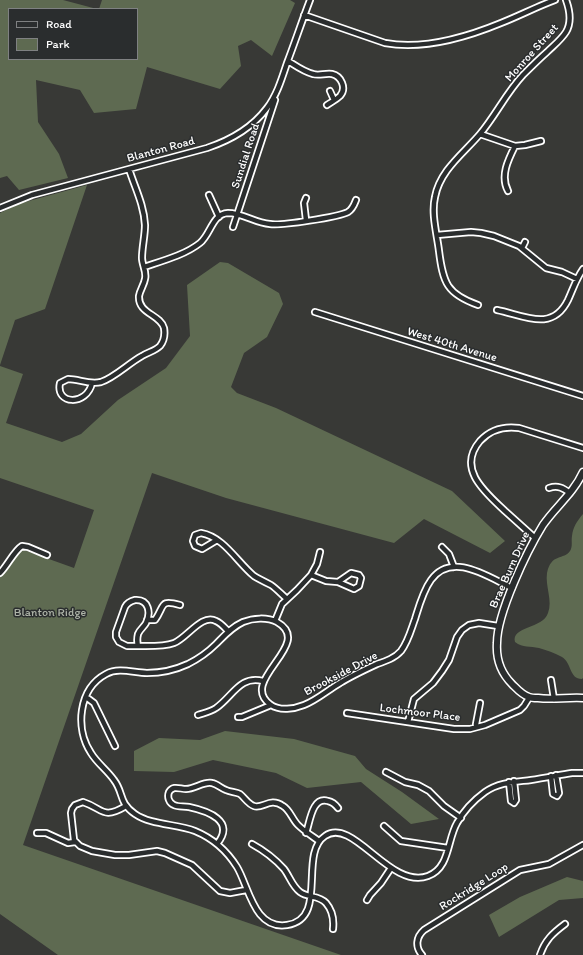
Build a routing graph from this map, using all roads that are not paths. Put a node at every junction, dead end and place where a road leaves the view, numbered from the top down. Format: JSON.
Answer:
{"nodes":[{"id":1,"x":310,"y":0,"type":"edge"},
{"id":2,"x":554,"y":0,"type":"edge"},
{"id":3,"x":566,"y":0,"type":"edge"},
{"id":4,"x":304,"y":15,"type":"junction"},
{"id":5,"x":288,"y":60,"type":"junction"},
{"id":6,"x":277,"y":90,"type":"junction"},
{"id":7,"x":330,"y":91,"type":"dead end"},
{"id":8,"x":334,"y":100,"type":"junction"},
{"id":9,"x":326,"y":105,"type":"dead end"},
{"id":10,"x":480,"y":134,"type":"junction"},
{"id":11,"x":541,"y":141,"type":"dead end"},
{"id":12,"x":515,"y":146,"type":"junction"},
{"id":13,"x":129,"y":170,"type":"junction"},
{"id":14,"x":508,"y":191,"type":"dead end"},
{"id":15,"x":210,"y":195,"type":"dead end"},
{"id":16,"x":306,"y":198,"type":"dead end"},
{"id":17,"x":356,"y":200,"type":"dead end"},
{"id":18,"x":0,"y":208,"type":"edge"},
{"id":19,"x":238,"y":214,"type":"junction"},
{"id":20,"x":219,"y":217,"type":"junction"},
{"id":21,"x":306,"y":220,"type":"junction"},
{"id":22,"x":233,"y":227,"type":"dead end"},
{"id":23,"x":437,"y":235,"type":"junction"},
{"id":24,"x":525,"y":242,"type":"dead end"},
{"id":25,"x":522,"y":248,"type":"junction"},
{"id":26,"x":144,"y":267,"type":"junction"},
{"id":27,"x":583,"y":269,"type":"edge"},
{"id":28,"x":576,"y":279,"type":"junction"},
{"id":29,"x":478,"y":305,"type":"dead end"},
{"id":30,"x":497,"y":310,"type":"dead end"},
{"id":31,"x":315,"y":312,"type":"dead end"},
{"id":32,"x":92,"y":384,"type":"junction"},
{"id":33,"x":583,"y":396,"type":"edge"},
{"id":34,"x":583,"y":448,"type":"edge"},
{"id":35,"x":583,"y":472,"type":"edge"},
{"id":36,"x":549,"y":488,"type":"dead end"},
{"id":37,"x":570,"y":493,"type":"junction"},
{"id":38,"x":535,"y":538,"type":"junction"},
{"id":39,"x":217,"y":540,"type":"junction"},
{"id":40,"x":442,"y":547,"type":"dead end"},
{"id":41,"x":320,"y":552,"type":"dead end"},
{"id":42,"x":47,"y":554,"type":"dead end"},
{"id":43,"x":454,"y":566,"type":"junction"},
{"id":44,"x":0,"y":573,"type":"edge"},
{"id":45,"x":310,"y":575,"type":"junction"},
{"id":46,"x":338,"y":582,"type":"junction"},
{"id":47,"x":512,"y":588,"type":"junction"},
{"id":48,"x":288,"y":600,"type":"junction"},
{"id":49,"x":180,"y":605,"type":"dead end"},
{"id":50,"x":147,"y":620,"type":"junction"},
{"id":51,"x":275,"y":621,"type":"junction"},
{"id":52,"x":498,"y":626,"type":"junction"},
{"id":53,"x":228,"y":631,"type":"junction"},
{"id":54,"x":138,"y":646,"type":"junction"},
{"id":55,"x":551,"y":680,"type":"dead end"},
{"id":56,"x":263,"y":681,"type":"junction"},
{"id":57,"x":86,"y":697,"type":"junction"},
{"id":58,"x":529,"y":698,"type":"junction"},
{"id":59,"x":583,"y":698,"type":"edge"},
{"id":60,"x":554,"y":699,"type":"junction"},
{"id":61,"x":480,"y":703,"type":"dead end"},
{"id":62,"x":271,"y":705,"type":"junction"},
{"id":63,"x":347,"y":713,"type":"dead end"},
{"id":64,"x":198,"y":715,"type":"dead end"},
{"id":65,"x":238,"y":717,"type":"dead end"},
{"id":66,"x":408,"y":722,"type":"junction"},
{"id":67,"x":476,"y":727,"type":"junction"},
{"id":68,"x":115,"y":746,"type":"dead end"},
{"id":69,"x":386,"y":772,"type":"dead end"},
{"id":70,"x":583,"y":772,"type":"edge"},
{"id":71,"x":556,"y":775,"type":"junction"},
{"id":72,"x":550,"y":776,"type":"junction"},
{"id":73,"x":126,"y":806,"type":"junction"},
{"id":74,"x":338,"y":808,"type":"dead end"},
{"id":75,"x":461,"y":818,"type":"junction"},
{"id":76,"x":384,"y":826,"type":"dead end"},
{"id":77,"x":37,"y":833,"type":"dead end"},
{"id":78,"x":306,"y":833,"type":"junction"},
{"id":79,"x":75,"y":842,"type":"junction"},
{"id":80,"x":319,"y":842,"type":"junction"},
{"id":81,"x":217,"y":844,"type":"junction"},
{"id":82,"x":252,"y":844,"type":"dead end"},
{"id":83,"x":583,"y":845,"type":"edge"},
{"id":84,"x":448,"y":848,"type":"junction"},
{"id":85,"x":391,"y":868,"type":"junction"},
{"id":86,"x":246,"y":890,"type":"junction"},
{"id":87,"x":310,"y":896,"type":"junction"},
{"id":88,"x":367,"y":900,"type":"dead end"},
{"id":89,"x":565,"y":924,"type":"dead end"},
{"id":90,"x":333,"y":929,"type":"dead end"},
{"id":91,"x":422,"y":955,"type":"edge"},
{"id":92,"x":540,"y":955,"type":"edge"}],
"edges":[{"from":1,"to":4,"type":"street","name":"Blanton Road"},
{"from":2,"to":4,"type":"street"},
{"from":3,"to":10,"type":"street","name":"Monroe Street"},
{"from":4,"to":5,"type":"street","name":"Blanton Road"},
{"from":5,"to":6,"type":"street","name":"Blanton Road"},
{"from":5,"to":8,"type":"street"},
{"from":6,"to":13,"type":"street","name":"Blanton Road"},
{"from":6,"to":19,"type":"street","name":"Sundial Road"},
{"from":7,"to":8,"type":"street"},
{"from":8,"to":9,"type":"street"},
{"from":10,"to":12,"type":"street"},
{"from":10,"to":23,"type":"street","name":"Monroe Street"},
{"from":11,"to":12,"type":"street"},
{"from":12,"to":14,"type":"street"},
{"from":13,"to":18,"type":"street","name":"Blanton Road"},
{"from":13,"to":26,"type":"street"},
{"from":15,"to":20,"type":"street"},
{"from":16,"to":21,"type":"street"},
{"from":17,"to":21,"type":"street"},
{"from":19,"to":20,"type":"street"},
{"from":19,"to":21,"type":"street"},
{"from":19,"to":22,"type":"street","name":"Sundial Road"},
{"from":20,"to":26,"type":"street"},
{"from":23,"to":25,"type":"street"},
{"from":23,"to":29,"type":"street","name":"Monroe Street"},
{"from":24,"to":25,"type":"street"},
{"from":25,"to":28,"type":"street"},
{"from":26,"to":32,"type":"street"},
{"from":27,"to":28,"type":"street"},
{"from":28,"to":30,"type":"street"},
{"from":31,"to":33,"type":"street","name":"West 40th Avenue"},
{"from":32,"to":32,"type":"street"},
{"from":34,"to":38,"type":"street"},
{"from":35,"to":37,"type":"street","name":"Brae Burn Drive"},
{"from":36,"to":37,"type":"street"},
{"from":37,"to":38,"type":"street","name":"Brae Burn Drive"},
{"from":38,"to":47,"type":"street","name":"Brae Burn Drive"},
{"from":39,"to":39,"type":"street"},
{"from":39,"to":48,"type":"street"},
{"from":40,"to":43,"type":"street"},
{"from":41,"to":45,"type":"street"},
{"from":42,"to":44,"type":"street"},
{"from":43,"to":47,"type":"street"},
{"from":43,"to":62,"type":"street","name":"Brookside Drive"},
{"from":45,"to":46,"type":"street"},
{"from":45,"to":48,"type":"street"},
{"from":46,"to":46,"type":"street"},
{"from":47,"to":52,"type":"street","name":"Brae Burn Drive"},
{"from":48,"to":51,"type":"street"},
{"from":49,"to":50,"type":"street"},
{"from":50,"to":54,"type":"street"},
{"from":50,"to":54,"type":"street"},
{"from":51,"to":53,"type":"street"},
{"from":51,"to":56,"type":"street"},
{"from":52,"to":58,"type":"street","name":"Brae Burn Drive"},
{"from":52,"to":66,"type":"street"},
{"from":53,"to":54,"type":"street"},
{"from":53,"to":57,"type":"street"},
{"from":55,"to":60,"type":"street"},
{"from":56,"to":62,"type":"street"},
{"from":56,"to":64,"type":"street"},
{"from":57,"to":68,"type":"street"},
{"from":57,"to":73,"type":"street"},
{"from":58,"to":60,"type":"street"},
{"from":58,"to":67,"type":"street","name":"Lochmoor Place"},
{"from":59,"to":60,"type":"street"},
{"from":61,"to":67,"type":"street"},
{"from":62,"to":65,"type":"street"},
{"from":63,"to":66,"type":"street","name":"Lochmoor Place"},
{"from":66,"to":67,"type":"street","name":"Lochmoor Place"},
{"from":69,"to":75,"type":"street"},
{"from":70,"to":71,"type":"street"},
{"from":71,"to":72,"type":"street"},
{"from":71,"to":72,"type":"street"},
{"from":72,"to":75,"type":"street"},
{"from":73,"to":79,"type":"street"},
{"from":73,"to":81,"type":"street"},
{"from":74,"to":78,"type":"street"},
{"from":75,"to":84,"type":"street"},
{"from":76,"to":84,"type":"street"},
{"from":77,"to":79,"type":"street"},
{"from":78,"to":80,"type":"street"},
{"from":78,"to":81,"type":"street"},
{"from":79,"to":86,"type":"street"},
{"from":80,"to":85,"type":"street"},
{"from":80,"to":87,"type":"street"},
{"from":81,"to":86,"type":"street"},
{"from":82,"to":87,"type":"street"},
{"from":83,"to":91,"type":"street","name":"Rockridge Loop"},
{"from":84,"to":85,"type":"street"},
{"from":85,"to":88,"type":"street"},
{"from":86,"to":87,"type":"street"},
{"from":87,"to":90,"type":"street"},
{"from":89,"to":92,"type":"street"}]}
